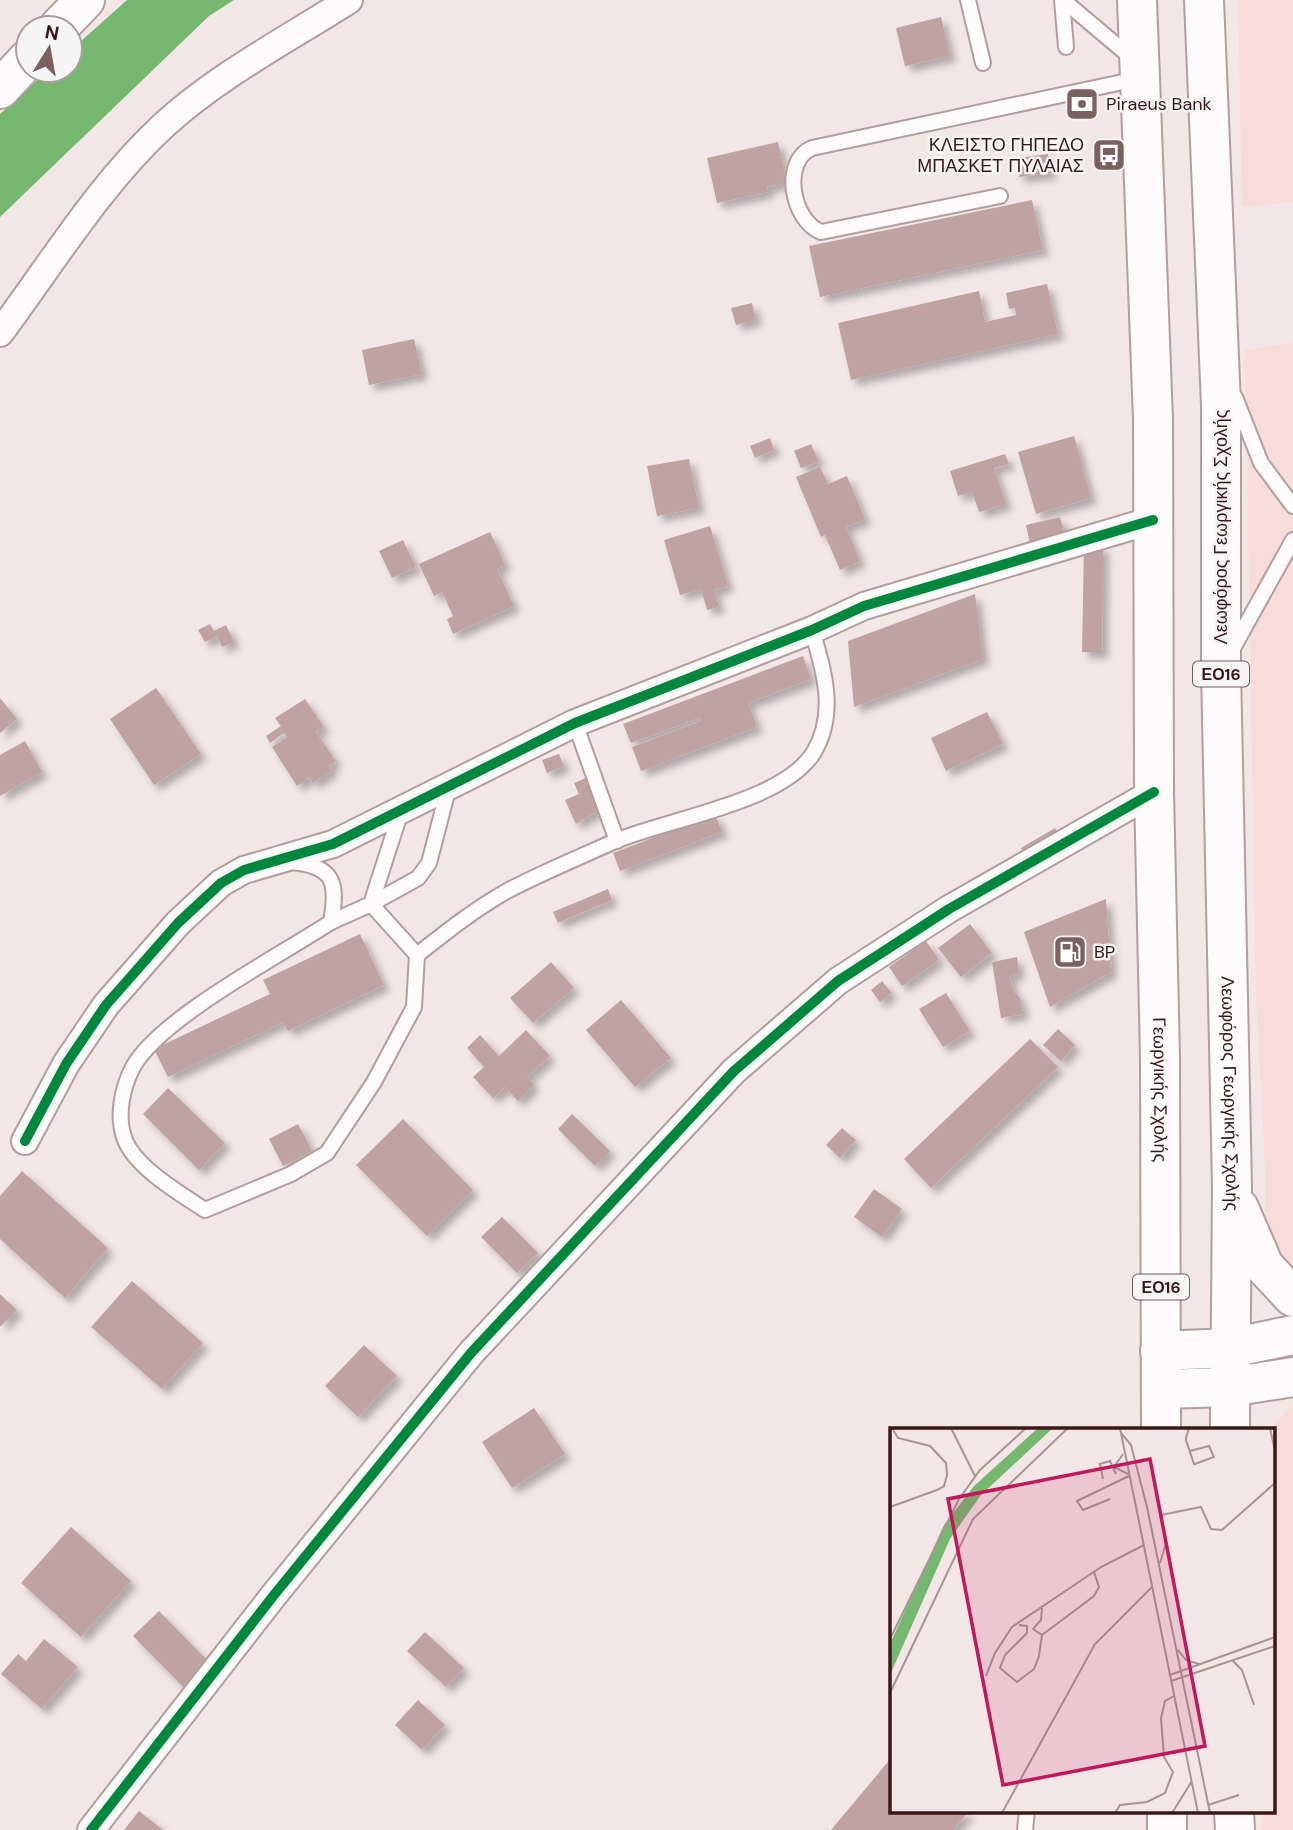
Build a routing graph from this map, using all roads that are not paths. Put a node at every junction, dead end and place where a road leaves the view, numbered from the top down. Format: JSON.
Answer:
{"nodes":[{"id":1,"x":85,"y":0,"type":"edge"},
{"id":2,"x":349,"y":0,"type":"edge"},
{"id":3,"x":968,"y":0,"type":"edge"},
{"id":4,"x":1062,"y":0,"type":"edge"},
{"id":5,"x":1137,"y":0,"type":"edge"},
{"id":6,"x":1204,"y":0,"type":"edge"},
{"id":7,"x":72,"y":14,"type":"edge"},
{"id":8,"x":1066,"y":47,"type":"dead end"},
{"id":9,"x":983,"y":63,"type":"dead end"},
{"id":10,"x":1142,"y":72,"type":"junction"},
{"id":11,"x":14,"y":74,"type":"edge"},
{"id":12,"x":0,"y":89,"type":"edge"},
{"id":13,"x":1000,"y":196,"type":"dead end"},
{"id":14,"x":0,"y":333,"type":"edge"},
{"id":15,"x":1219,"y":346,"type":"junction"},
{"id":16,"x":1293,"y":506,"type":"edge"},
{"id":17,"x":1153,"y":520,"type":"junction"},
{"id":18,"x":1293,"y":540,"type":"edge"},
{"id":19,"x":812,"y":630,"type":"junction"},
{"id":20,"x":1221,"y":670,"type":"junction"},
{"id":21,"x":575,"y":723,"type":"junction"},
{"id":22,"x":449,"y":785,"type":"junction"},
{"id":23,"x":1154,"y":792,"type":"junction"},
{"id":24,"x":401,"y":811,"type":"junction"},
{"id":25,"x":617,"y":841,"type":"junction"},
{"id":26,"x":272,"y":860,"type":"junction"},
{"id":27,"x":371,"y":904,"type":"junction"},
{"id":28,"x":331,"y":922,"type":"junction"},
{"id":29,"x":416,"y":955,"type":"junction"},
{"id":30,"x":25,"y":1141,"type":"dead end"},
{"id":31,"x":1233,"y":1186,"type":"junction"},
{"id":32,"x":1293,"y":1297,"type":"edge"},
{"id":33,"x":1293,"y":1335,"type":"edge"},
{"id":34,"x":1230,"y":1348,"type":"junction"},
{"id":35,"x":1160,"y":1351,"type":"junction"},
{"id":36,"x":1293,"y":1377,"type":"edge"},
{"id":37,"x":1230,"y":1387,"type":"junction"},
{"id":38,"x":1161,"y":1389,"type":"junction"},
{"id":39,"x":1161,"y":1428,"type":"edge"},
{"id":40,"x":1230,"y":1428,"type":"edge"},
{"id":41,"x":1027,"y":1812,"type":"edge"},
{"id":42,"x":1167,"y":1812,"type":"edge"},
{"id":43,"x":1234,"y":1812,"type":"edge"},
{"id":44,"x":92,"y":1830,"type":"edge"},
{"id":45,"x":1025,"y":1830,"type":"edge"},
{"id":46,"x":1167,"y":1830,"type":"edge"},
{"id":47,"x":1235,"y":1830,"type":"edge"}],
"edges":[{"from":1,"to":7,"type":"main road"},
{"from":2,"to":14,"type":"street"},
{"from":3,"to":9,"type":"lane"},
{"from":4,"to":8,"type":"lane"},
{"from":4,"to":10,"type":"lane"},
{"from":5,"to":10,"type":"main road","number":"ΕΟ16"},
{"from":6,"to":15,"type":"main road","name":"Λεωφόρος Γεωργικής Σχολής","number":"ΕΟ16"},
{"from":10,"to":13,"type":"lane"},
{"from":10,"to":17,"type":"main road","number":"ΕΟ16"},
{"from":11,"to":12,"type":"main road"},
{"from":15,"to":16,"type":"lane"},
{"from":15,"to":20,"type":"main road","name":"Λεωφόρος Γεωργικής Σχολής","number":"ΕΟ16"},
{"from":17,"to":19,"type":"street"},
{"from":17,"to":23,"type":"main road","number":"ΕΟ16"},
{"from":18,"to":20,"type":"lane"},
{"from":19,"to":21,"type":"street"},
{"from":19,"to":25,"type":"lane"},
{"from":20,"to":31,"type":"main road","name":"Λεωφόρος Γεωργικής Σχολής","number":"ΕΟ16"},
{"from":21,"to":22,"type":"street"},
{"from":21,"to":25,"type":"lane"},
{"from":22,"to":24,"type":"street"},
{"from":22,"to":27,"type":"lane"},
{"from":23,"to":35,"type":"main road","name":"Γεωργικής Σχολής","number":"ΕΟ16"},
{"from":23,"to":44,"type":"street"},
{"from":24,"to":26,"type":"street"},
{"from":24,"to":27,"type":"lane"},
{"from":25,"to":29,"type":"lane"},
{"from":26,"to":28,"type":"lane"},
{"from":26,"to":30,"type":"street"},
{"from":27,"to":28,"type":"lane"},
{"from":27,"to":29,"type":"lane"},
{"from":28,"to":29,"type":"lane"},
{"from":31,"to":32,"type":"main road"},
{"from":31,"to":34,"type":"main road","name":"Λεωφόρος Γεωργικής Σχολής","number":"ΕΟ16"},
{"from":33,"to":34,"type":"main road"},
{"from":34,"to":35,"type":"main road"},
{"from":34,"to":37,"type":"main road","number":"ΕΟ16"},
{"from":35,"to":38,"type":"main road","name":"Γεωργικής Σχολής","number":"ΕΟ16"},
{"from":36,"to":37,"type":"main road"},
{"from":37,"to":38,"type":"main road"},
{"from":37,"to":40,"type":"main road","number":"ΕΟ16"},
{"from":38,"to":39,"type":"main road","number":"ΕΟ16"},
{"from":41,"to":45,"type":"lane"},
{"from":42,"to":46,"type":"main road"},
{"from":43,"to":47,"type":"main road"}]}
